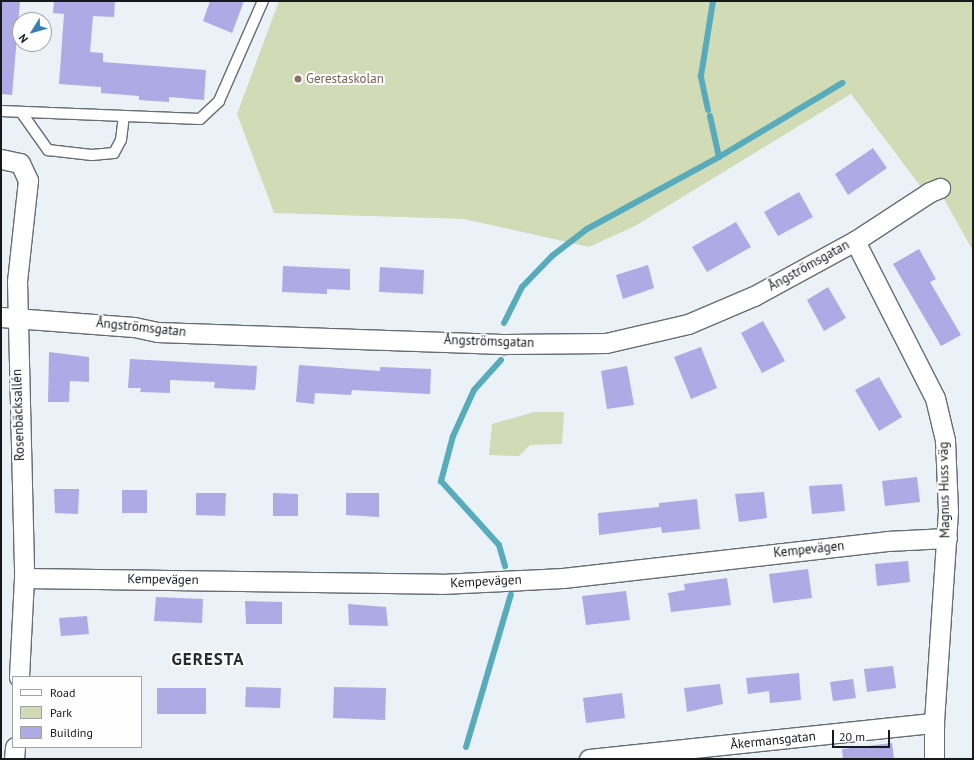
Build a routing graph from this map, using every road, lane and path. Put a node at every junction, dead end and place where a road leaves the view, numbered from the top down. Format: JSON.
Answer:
{"nodes":[{"id":1,"x":264,"y":1,"type":"edge"},
{"id":2,"x":1,"y":112,"type":"edge"},
{"id":3,"x":21,"y":112,"type":"junction"},
{"id":4,"x":124,"y":117,"type":"junction"},
{"id":5,"x":7,"y":160,"type":"edge"},
{"id":6,"x":940,"y":188,"type":"dead end"},
{"id":7,"x":855,"y":241,"type":"junction"},
{"id":8,"x":9,"y":317,"type":"edge"},
{"id":9,"x":947,"y":538,"type":"junction"},
{"id":10,"x":24,"y":578,"type":"junction"},
{"id":11,"x":18,"y":676,"type":"edge"},
{"id":12,"x":934,"y":723,"type":"junction"},
{"id":13,"x":15,"y":748,"type":"edge"},
{"id":14,"x":660,"y":756,"type":"edge"},
{"id":15,"x":14,"y":759,"type":"edge"},
{"id":16,"x":589,"y":759,"type":"edge"},
{"id":17,"x":934,"y":759,"type":"edge"}],
"edges":[{"from":1,"to":4,"type":"lane"},
{"from":2,"to":3,"type":"lane"},
{"from":3,"to":4,"type":"lane"},
{"from":3,"to":4,"type":"lane"},
{"from":5,"to":8,"type":"street","name":"Rosenbäcksallén"},
{"from":6,"to":7,"type":"street","name":"Ångströmsgatan"},
{"from":7,"to":8,"type":"street","name":"Ångströmsgatan"},
{"from":7,"to":9,"type":"street","name":"Magnus Huss väg"},
{"from":8,"to":10,"type":"street","name":"Rosenbäcksallén"},
{"from":9,"to":10,"type":"street","name":"Kempevägen"},
{"from":9,"to":12,"type":"street","name":"Magnus Huss väg"},
{"from":10,"to":11,"type":"street","name":"Rosenbäcksallén"},
{"from":12,"to":14,"type":"street","name":"Åkermansgatan"},
{"from":12,"to":17,"type":"street","name":"Magnus Huss väg"},
{"from":13,"to":15,"type":"street"},
{"from":14,"to":16,"type":"street","name":"Åkermansgatan"}]}
